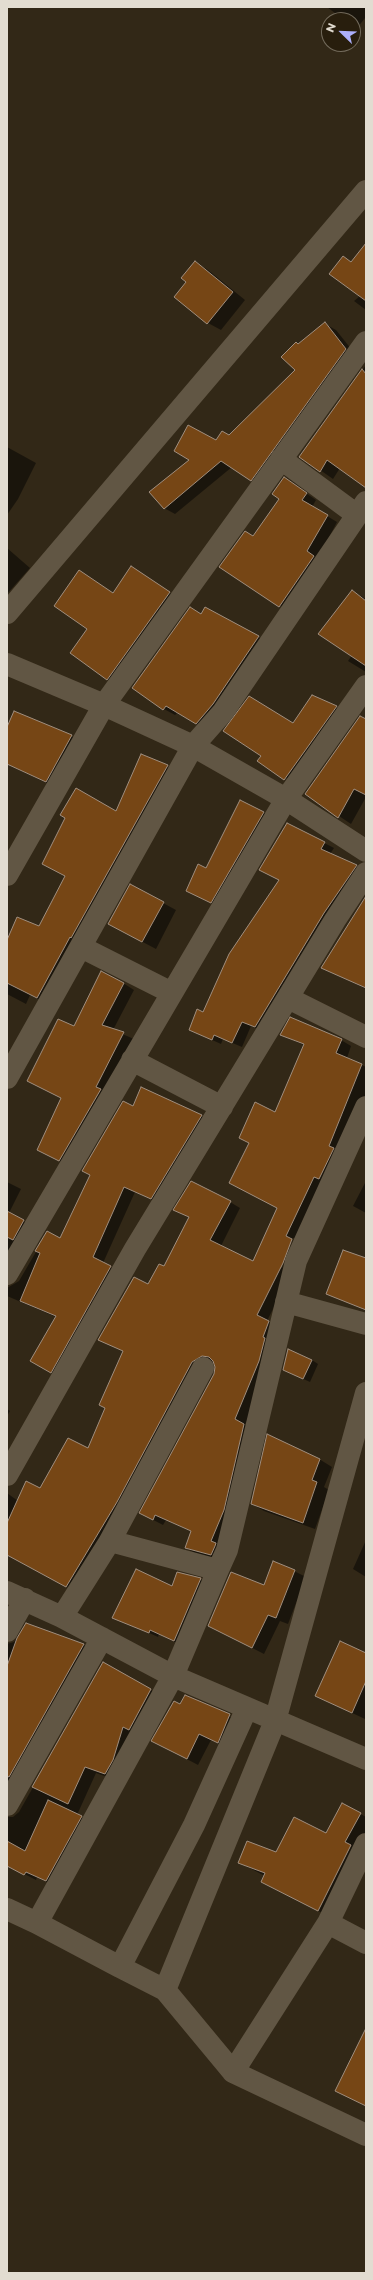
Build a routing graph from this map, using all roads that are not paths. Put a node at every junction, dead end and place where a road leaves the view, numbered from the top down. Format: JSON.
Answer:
{"nodes":[{"id":1,"x":366,"y":191,"type":"edge"},
{"id":2,"x":366,"y":342,"type":"edge"},
{"id":3,"x":281,"y":460,"type":"junction"},
{"id":4,"x":362,"y":509,"type":"edge"},
{"id":5,"x":7,"y":613,"type":"edge"},
{"id":6,"x":7,"y":664,"type":"edge"},
{"id":7,"x":366,"y":686,"type":"edge"},
{"id":8,"x":104,"y":705,"type":"junction"},
{"id":9,"x":193,"y":746,"type":"junction"},
{"id":10,"x":286,"y":798,"type":"junction"},
{"id":11,"x":366,"y":851,"type":"edge"},
{"id":12,"x":366,"y":874,"type":"edge"},
{"id":13,"x":7,"y":875,"type":"edge"},
{"id":14,"x":81,"y":947,"type":"junction"},
{"id":15,"x":172,"y":993,"type":"junction"},
{"id":16,"x":288,"y":998,"type":"junction"},
{"id":17,"x":366,"y":1037,"type":"edge"},
{"id":18,"x":132,"y":1060,"type":"junction"},
{"id":19,"x":7,"y":1078,"type":"edge"},
{"id":20,"x":222,"y":1107,"type":"junction"},
{"id":21,"x":366,"y":1107,"type":"edge"},
{"id":22,"x":7,"y":1274,"type":"edge"},
{"id":23,"x":286,"y":1302,"type":"junction"},
{"id":24,"x":366,"y":1324,"type":"edge"},
{"id":25,"x":203,"y":1368,"type":"dead end"},
{"id":26,"x":366,"y":1392,"type":"edge"},
{"id":27,"x":7,"y":1475,"type":"edge"},
{"id":28,"x":110,"y":1541,"type":"junction"},
{"id":29,"x":218,"y":1570,"type":"junction"},
{"id":30,"x":16,"y":1595,"type":"edge"},
{"id":31,"x":62,"y":1617,"type":"junction"},
{"id":32,"x":7,"y":1631,"type":"edge"},
{"id":33,"x":102,"y":1638,"type":"junction"},
{"id":34,"x":173,"y":1676,"type":"junction"},
{"id":35,"x":247,"y":1708,"type":"junction"},
{"id":36,"x":275,"y":1721,"type":"junction"},
{"id":37,"x":366,"y":1759,"type":"edge"},
{"id":38,"x":7,"y":1805,"type":"edge"},
{"id":39,"x":366,"y":1844,"type":"edge"},
{"id":40,"x":7,"y":1909,"type":"edge"},
{"id":41,"x":37,"y":1923,"type":"junction"},
{"id":42,"x":328,"y":1923,"type":"junction"},
{"id":43,"x":366,"y":1943,"type":"edge"},
{"id":44,"x":120,"y":1967,"type":"junction"},
{"id":45,"x":165,"y":1990,"type":"junction"},
{"id":46,"x":233,"y":2072,"type":"junction"},
{"id":47,"x":366,"y":2134,"type":"edge"}],
"edges":[{"from":1,"to":5,"type":"street"},
{"from":2,"to":3,"type":"street"},
{"from":3,"to":4,"type":"street"},
{"from":3,"to":8,"type":"street"},
{"from":4,"to":9,"type":"street"},
{"from":6,"to":8,"type":"street"},
{"from":7,"to":10,"type":"street"},
{"from":8,"to":9,"type":"street"},
{"from":8,"to":13,"type":"street"},
{"from":9,"to":10,"type":"street"},
{"from":9,"to":14,"type":"street"},
{"from":10,"to":11,"type":"street"},
{"from":10,"to":15,"type":"street"},
{"from":12,"to":16,"type":"street"},
{"from":14,"to":15,"type":"street"},
{"from":14,"to":19,"type":"street"},
{"from":15,"to":18,"type":"street"},
{"from":16,"to":17,"type":"street"},
{"from":16,"to":20,"type":"street"},
{"from":18,"to":20,"type":"street"},
{"from":18,"to":22,"type":"street"},
{"from":20,"to":27,"type":"street"},
{"from":21,"to":23,"type":"street"},
{"from":23,"to":24,"type":"street"},
{"from":23,"to":29,"type":"street"},
{"from":25,"to":28,"type":"street"},
{"from":26,"to":36,"type":"street"},
{"from":28,"to":29,"type":"street"},
{"from":28,"to":31,"type":"street"},
{"from":29,"to":34,"type":"street"},
{"from":30,"to":31,"type":"street"},
{"from":30,"to":32,"type":"street"},
{"from":31,"to":33,"type":"street"},
{"from":33,"to":34,"type":"street"},
{"from":33,"to":38,"type":"street"},
{"from":34,"to":35,"type":"street"},
{"from":34,"to":41,"type":"street"},
{"from":35,"to":36,"type":"street"},
{"from":35,"to":44,"type":"street"},
{"from":36,"to":37,"type":"street"},
{"from":36,"to":45,"type":"street"},
{"from":39,"to":42,"type":"street"},
{"from":40,"to":41,"type":"street"},
{"from":41,"to":44,"type":"street"},
{"from":42,"to":43,"type":"street"},
{"from":42,"to":46,"type":"street"},
{"from":44,"to":45,"type":"street"},
{"from":45,"to":46,"type":"street"},
{"from":46,"to":47,"type":"street"}]}
